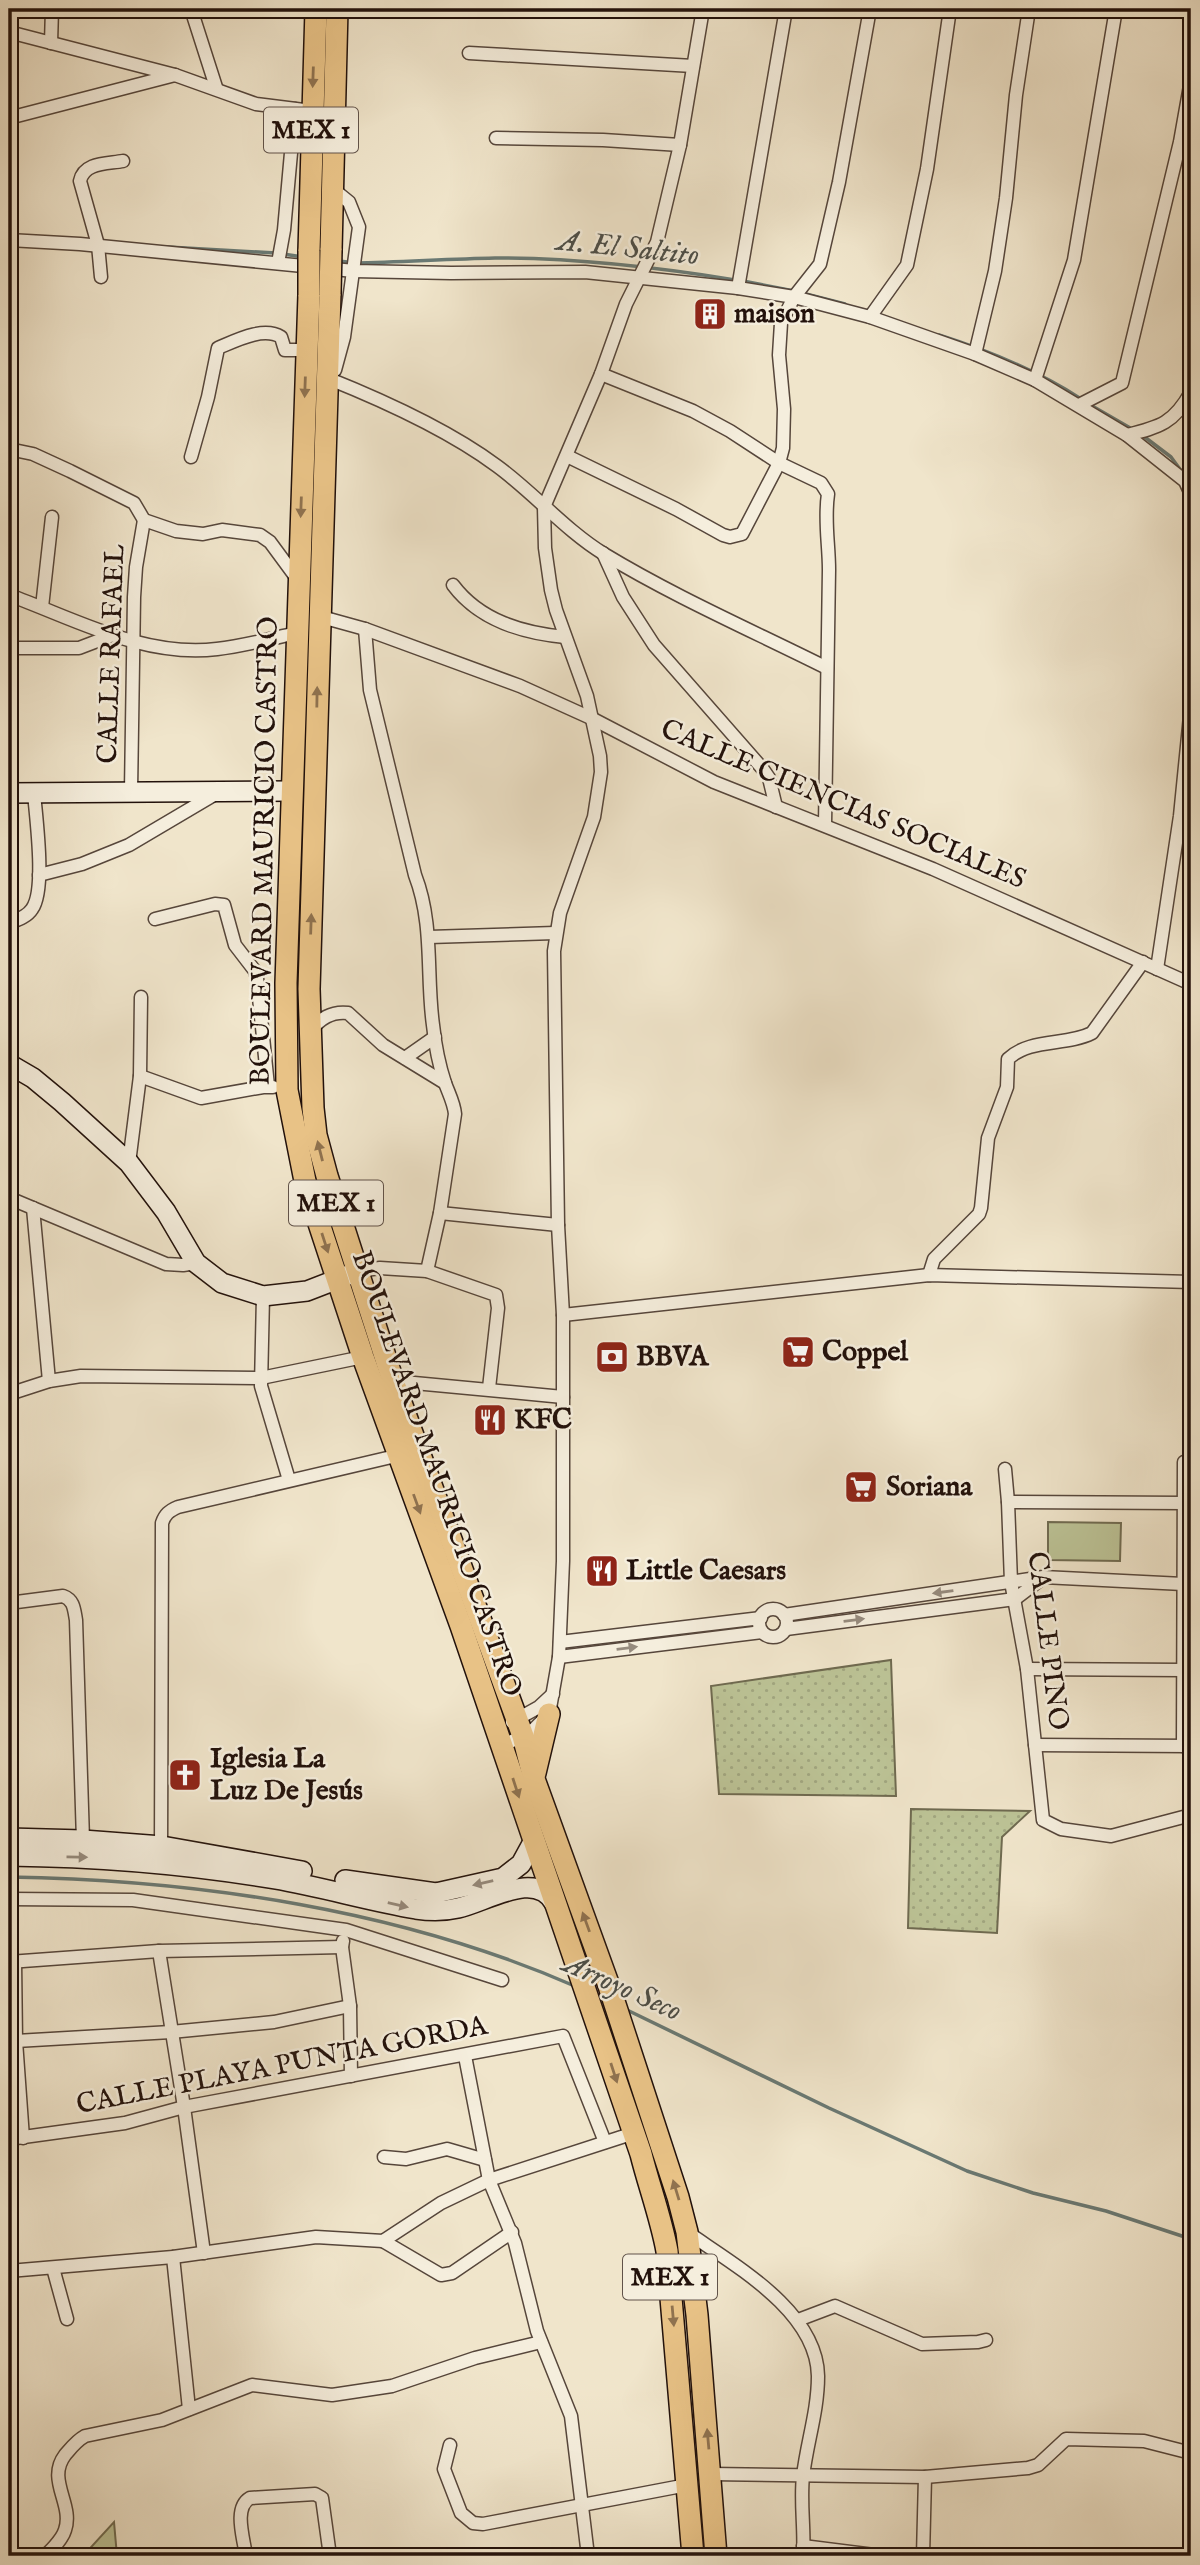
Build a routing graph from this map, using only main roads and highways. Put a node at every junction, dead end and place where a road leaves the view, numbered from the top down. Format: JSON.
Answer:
{"nodes":[{"id":1,"x":316,"y":9,"type":"edge"},
{"id":2,"x":337,"y":9,"type":"edge"},
{"id":3,"x":319,"y":294,"type":"junction"},
{"id":4,"x":291,"y":791,"type":"junction"},
{"id":5,"x":9,"y":793,"type":"edge"},
{"id":6,"x":11,"y":1066,"type":"edge"},
{"id":7,"x":358,"y":1271,"type":"junction"},
{"id":8,"x":337,"y":1279,"type":"junction"},
{"id":9,"x":551,"y":1704,"type":"road end"},
{"id":10,"x":534,"y":1779,"type":"junction"},
{"id":11,"x":9,"y":1838,"type":"edge"},
{"id":12,"x":533,"y":1842,"type":"junction"},
{"id":13,"x":161,"y":1854,"type":"junction"},
{"id":14,"x":9,"y":1856,"type":"edge"},
{"id":15,"x":555,"y":1904,"type":"junction"},
{"id":16,"x":693,"y":2556,"type":"edge"},
{"id":17,"x":716,"y":2556,"type":"edge"}],
"edges":[{"from":1,"to":3,"type":"main road","name":"BOULEVARD MAURICIO CASTRO","number":"MEX 1","one_way":true,"bridge":true},
{"from":2,"to":3,"type":"main road","name":"BOULEVARD MAURICIO CASTRO","number":"MEX 1","bridge":true},
{"from":3,"to":4,"type":"main road","name":"BOULEVARD MAURICIO CASTRO","number":"MEX 1","one_way":true},
{"from":7,"to":3,"type":"main road","name":"BOULEVARD MAURICIO CASTRO","number":"MEX 1","one_way":true},
{"from":4,"to":5,"type":"main road"},
{"from":4,"to":8,"type":"main road","name":"BOULEVARD MAURICIO CASTRO","number":"MEX 1","one_way":true},
{"from":6,"to":8,"type":"main road"},
{"from":7,"to":8,"type":"main road"},
{"from":7,"to":10,"type":"main road","name":"BOULEVARD MAURICIO CASTRO","number":"MEX 1"},
{"from":8,"to":12,"type":"main road","name":"BOULEVARD MAURICIO CASTRO","number":"MEX 1","one_way":true},
{"from":9,"to":10,"type":"main road"},
{"from":17,"to":10,"type":"main road","name":"BOULEVARD MAURICIO CASTRO","number":"MEX 1","one_way":true},
{"from":11,"to":13,"type":"main road"},
{"from":12,"to":13,"type":"main road","one_way":true},
{"from":12,"to":15,"type":"main road","name":"BOULEVARD MAURICIO CASTRO","number":"MEX 1"},
{"from":14,"to":13,"type":"main road","one_way":true},
{"from":13,"to":15,"type":"main road","one_way":true},
{"from":15,"to":16,"type":"main road","name":"BOULEVARD MAURICIO CASTRO","number":"MEX 1","one_way":true}]}
